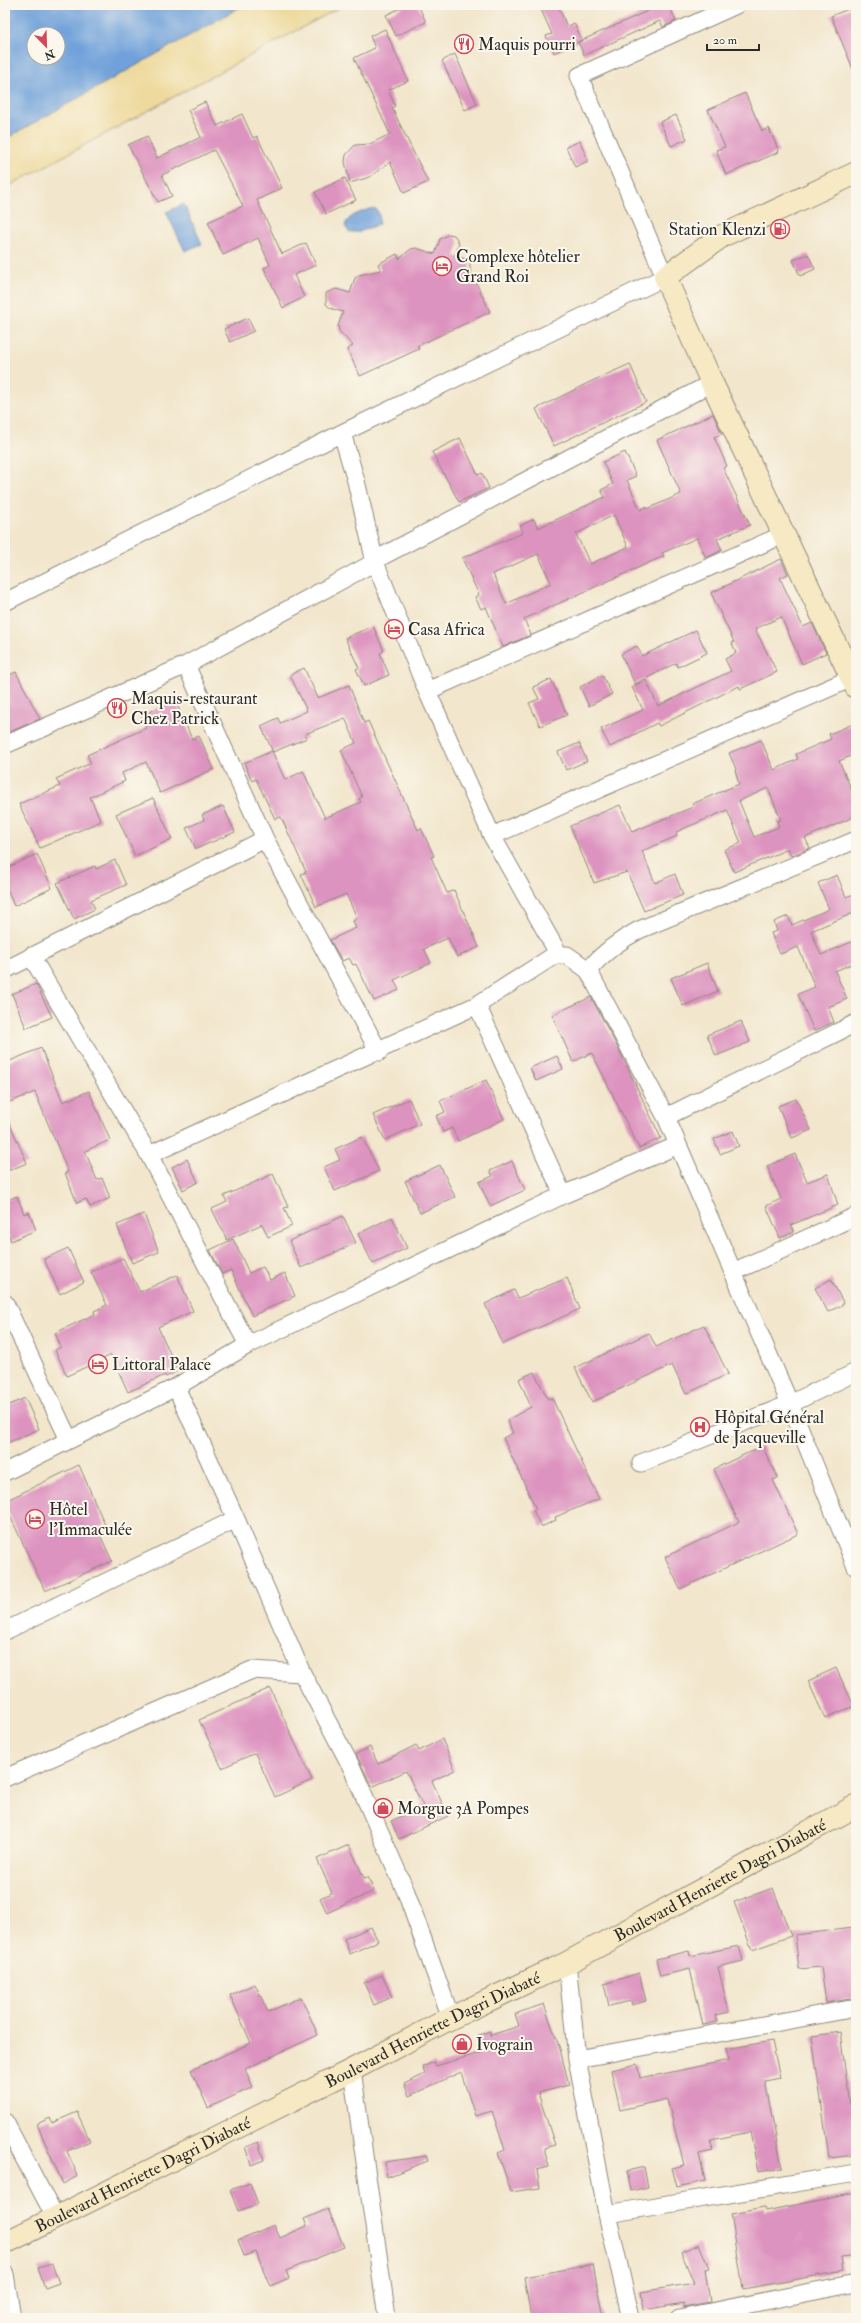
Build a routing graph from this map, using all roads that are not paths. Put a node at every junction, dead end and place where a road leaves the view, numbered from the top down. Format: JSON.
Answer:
{"nodes":[{"id":1,"x":736,"y":5,"type":"edge"},
{"id":2,"x":856,"y":173,"type":"edge"},
{"id":3,"x":665,"y":277,"type":"junction"},
{"id":4,"x":712,"y":383,"type":"junction"},
{"id":5,"x":342,"y":433,"type":"junction"},
{"id":6,"x":785,"y":534,"type":"junction"},
{"id":7,"x":376,"y":561,"type":"junction"},
{"id":8,"x":5,"y":602,"type":"edge"},
{"id":9,"x":186,"y":665,"type":"junction"},
{"id":10,"x":854,"y":683,"type":"edge"},
{"id":11,"x":427,"y":691,"type":"junction"},
{"id":12,"x":5,"y":745,"type":"edge"},
{"id":13,"x":492,"y":836,"type":"junction"},
{"id":14,"x":265,"y":839,"type":"junction"},
{"id":15,"x":856,"y":840,"type":"edge"},
{"id":16,"x":558,"y":953,"type":"junction"},
{"id":17,"x":31,"y":956,"type":"junction"},
{"id":18,"x":5,"y":970,"type":"edge"},
{"id":19,"x":588,"y":970,"type":"junction"},
{"id":20,"x":477,"y":1006,"type":"junction"},
{"id":21,"x":856,"y":1024,"type":"edge"},
{"id":22,"x":379,"y":1052,"type":"junction"},
{"id":23,"x":666,"y":1117,"type":"junction"},
{"id":24,"x":676,"y":1146,"type":"junction"},
{"id":25,"x":150,"y":1155,"type":"junction"},
{"id":26,"x":563,"y":1195,"type":"junction"},
{"id":27,"x":856,"y":1216,"type":"edge"},
{"id":28,"x":733,"y":1272,"type":"junction"},
{"id":29,"x":5,"y":1303,"type":"edge"},
{"id":30,"x":248,"y":1346,"type":"junction"},
{"id":31,"x":856,"y":1372,"type":"edge"},
{"id":32,"x":176,"y":1387,"type":"junction"},
{"id":33,"x":790,"y":1404,"type":"junction"},
{"id":34,"x":69,"y":1440,"type":"junction"},
{"id":35,"x":641,"y":1463,"type":"dead end"},
{"id":36,"x":5,"y":1472,"type":"edge"},
{"id":37,"x":236,"y":1519,"type":"junction"},
{"id":38,"x":856,"y":1567,"type":"edge"},
{"id":39,"x":5,"y":1631,"type":"edge"},
{"id":40,"x":302,"y":1673,"type":"junction"},
{"id":41,"x":5,"y":1778,"type":"edge"},
{"id":42,"x":856,"y":1806,"type":"edge"},
{"id":43,"x":567,"y":1963,"type":"junction"},
{"id":44,"x":856,"y":2008,"type":"edge"},
{"id":45,"x":451,"y":2018,"type":"junction"},
{"id":46,"x":577,"y":2059,"type":"junction"},
{"id":47,"x":352,"y":2070,"type":"junction"},
{"id":48,"x":5,"y":2122,"type":"edge"},
{"id":49,"x":856,"y":2173,"type":"edge"},
{"id":50,"x":607,"y":2214,"type":"junction"},
{"id":51,"x":55,"y":2217,"type":"junction"},
{"id":52,"x":5,"y":2243,"type":"edge"},
{"id":53,"x":5,"y":2274,"type":"edge"},
{"id":54,"x":856,"y":2283,"type":"edge"},
{"id":55,"x":12,"y":2318,"type":"edge"},
{"id":56,"x":387,"y":2318,"type":"edge"},
{"id":57,"x":631,"y":2318,"type":"edge"},
{"id":58,"x":680,"y":2318,"type":"edge"}],
"edges":[{"from":1,"to":3,"type":"street"},
{"from":2,"to":3,"type":"main road"},
{"from":3,"to":4,"type":"main road"},
{"from":3,"to":5,"type":"street"},
{"from":4,"to":6,"type":"main road"},
{"from":4,"to":7,"type":"street"},
{"from":5,"to":7,"type":"street"},
{"from":5,"to":8,"type":"street"},
{"from":6,"to":10,"type":"main road"},
{"from":6,"to":11,"type":"street"},
{"from":7,"to":9,"type":"street"},
{"from":7,"to":11,"type":"street"},
{"from":9,"to":12,"type":"street"},
{"from":9,"to":14,"type":"street"},
{"from":10,"to":13,"type":"street"},
{"from":11,"to":13,"type":"street"},
{"from":13,"to":16,"type":"street"},
{"from":14,"to":17,"type":"street"},
{"from":14,"to":22,"type":"street"},
{"from":15,"to":19,"type":"street"},
{"from":16,"to":19,"type":"street"},
{"from":16,"to":20,"type":"street"},
{"from":17,"to":18,"type":"street"},
{"from":17,"to":25,"type":"street"},
{"from":19,"to":23,"type":"street"},
{"from":20,"to":22,"type":"street"},
{"from":20,"to":26,"type":"street"},
{"from":21,"to":23,"type":"street"},
{"from":22,"to":25,"type":"street"},
{"from":23,"to":24,"type":"street"},
{"from":24,"to":26,"type":"street"},
{"from":24,"to":28,"type":"street"},
{"from":25,"to":30,"type":"street"},
{"from":26,"to":30,"type":"street"},
{"from":27,"to":28,"type":"street"},
{"from":28,"to":33,"type":"street"},
{"from":29,"to":34,"type":"street"},
{"from":30,"to":32,"type":"street"},
{"from":31,"to":33,"type":"street"},
{"from":32,"to":34,"type":"street"},
{"from":32,"to":37,"type":"street"},
{"from":33,"to":35,"type":"street"},
{"from":33,"to":38,"type":"street"},
{"from":34,"to":36,"type":"street"},
{"from":37,"to":39,"type":"street"},
{"from":37,"to":40,"type":"street"},
{"from":40,"to":41,"type":"street"},
{"from":40,"to":45,"type":"street"},
{"from":42,"to":43,"type":"main road","name":"Boulevard Henriette Dagri Diabaté"},
{"from":43,"to":45,"type":"main road","name":"Boulevard Henriette Dagri Diabaté"},
{"from":43,"to":46,"type":"street"},
{"from":44,"to":46,"type":"street"},
{"from":45,"to":47,"type":"main road","name":"Boulevard Henriette Dagri Diabaté"},
{"from":46,"to":50,"type":"street"},
{"from":47,"to":51,"type":"main road","name":"Boulevard Henriette Dagri Diabaté"},
{"from":47,"to":56,"type":"street"},
{"from":48,"to":51,"type":"street"},
{"from":49,"to":50,"type":"street"},
{"from":50,"to":57,"type":"street"},
{"from":51,"to":52,"type":"main road","name":"Boulevard Henriette Dagri Diabaté"},
{"from":53,"to":55,"type":"street"},
{"from":54,"to":58,"type":"street"}]}
